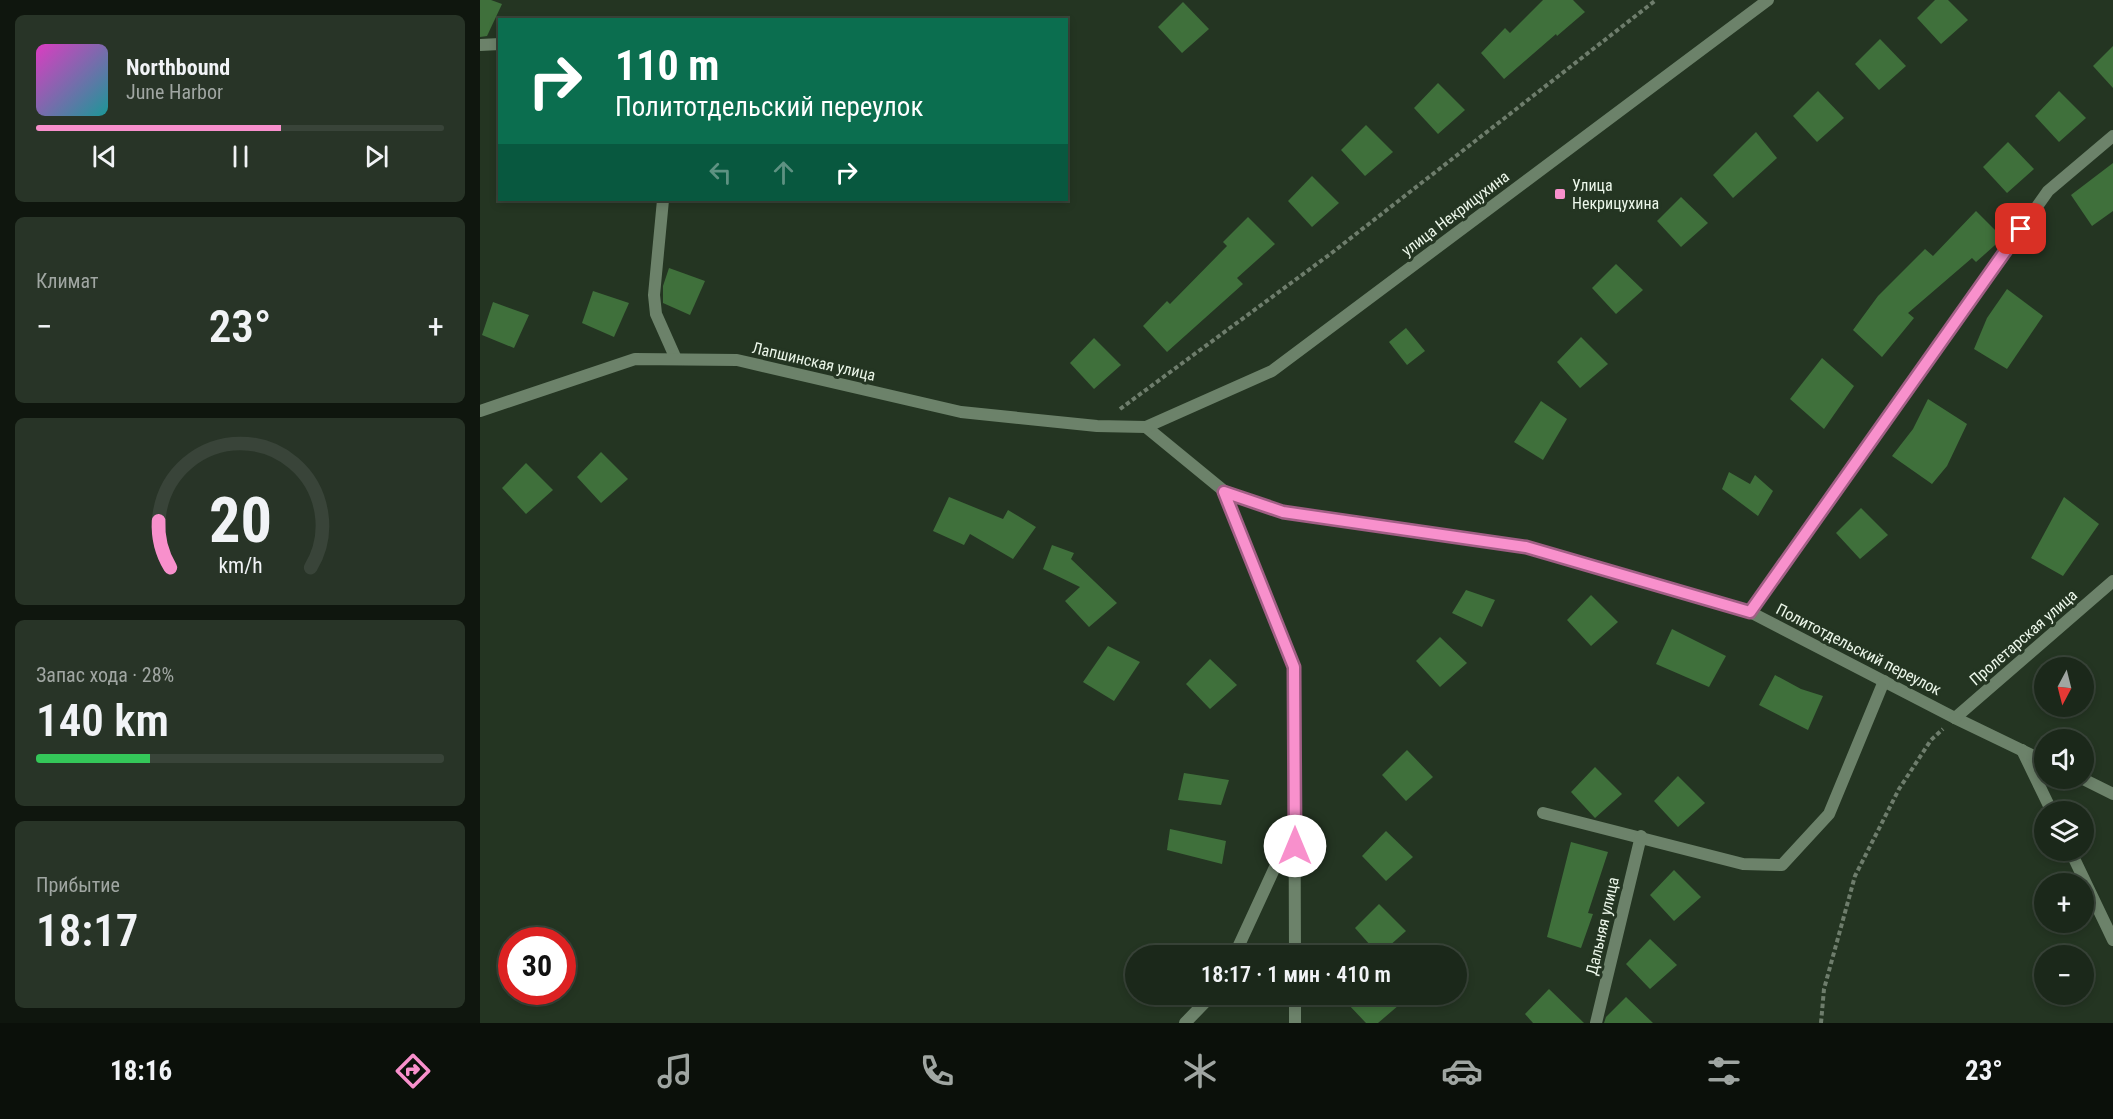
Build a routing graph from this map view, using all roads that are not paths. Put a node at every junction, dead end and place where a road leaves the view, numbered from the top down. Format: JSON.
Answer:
{"nodes":[{"id":1,"x":1768,"y":0,"type":"edge"},
{"id":2,"x":498,"y":44,"type":"edge"},
{"id":3,"x":480,"y":45,"type":"edge"},
{"id":4,"x":2113,"y":136,"type":"edge"},
{"id":5,"x":663,"y":201,"type":"edge"},
{"id":6,"x":676,"y":359,"type":"junction"},
{"id":7,"x":480,"y":411,"type":"edge"},
{"id":8,"x":1146,"y":427,"type":"junction"},
{"id":9,"x":1224,"y":492,"type":"junction"},
{"id":10,"x":2113,"y":580,"type":"edge"},
{"id":11,"x":1750,"y":612,"type":"junction"},
{"id":12,"x":1884,"y":681,"type":"junction"},
{"id":13,"x":1955,"y":718,"type":"junction"},
{"id":14,"x":2022,"y":750,"type":"junction"},
{"id":15,"x":2034,"y":756,"type":"edge"},
{"id":16,"x":2094,"y":784,"type":"edge"},
{"id":17,"x":2113,"y":794,"type":"edge"},
{"id":18,"x":2047,"y":801,"type":"edge"},
{"id":19,"x":1543,"y":813,"type":"dead end"},
{"id":20,"x":1295,"y":825,"type":"junction"},
{"id":21,"x":1641,"y":836,"type":"junction"},
{"id":22,"x":2075,"y":861,"type":"edge"},
{"id":23,"x":2113,"y":940,"type":"edge"},
{"id":24,"x":1239,"y":945,"type":"edge"},
{"id":25,"x":1295,"y":945,"type":"edge"},
{"id":26,"x":1202,"y":1005,"type":"edge"},
{"id":27,"x":1295,"y":1005,"type":"edge"},
{"id":28,"x":1185,"y":1023,"type":"edge"},
{"id":29,"x":1295,"y":1023,"type":"edge"},
{"id":30,"x":1596,"y":1023,"type":"edge"}],
"edges":[{"from":1,"to":8,"type":"street","name":"улица Некрицухина"},
{"from":2,"to":3,"type":"street"},
{"from":4,"to":11,"type":"street"},
{"from":5,"to":6,"type":"street"},
{"from":6,"to":7,"type":"street","name":"Лапшинская улица"},
{"from":6,"to":8,"type":"street","name":"Лапшинская улица"},
{"from":8,"to":9,"type":"street","name":"Политотдельский переулок"},
{"from":9,"to":11,"type":"street","name":"Политотдельский переулок"},
{"from":9,"to":20,"type":"street"},
{"from":10,"to":13,"type":"street","name":"Пролетарская улица"},
{"from":11,"to":12,"type":"street","name":"Политотдельский переулок"},
{"from":12,"to":13,"type":"street","name":"Политотдельский переулок"},
{"from":12,"to":21,"type":"street"},
{"from":13,"to":14,"type":"street","name":"Политотдельский переулок"},
{"from":14,"to":15,"type":"street","name":"Политотдельский переулок"},
{"from":14,"to":18,"type":"street"},
{"from":16,"to":17,"type":"street"},
{"from":19,"to":21,"type":"street"},
{"from":20,"to":24,"type":"street"},
{"from":20,"to":25,"type":"street"},
{"from":21,"to":30,"type":"street","name":"Дальняя улица"},
{"from":22,"to":23,"type":"street"},
{"from":26,"to":28,"type":"street"},
{"from":27,"to":29,"type":"street"}]}
